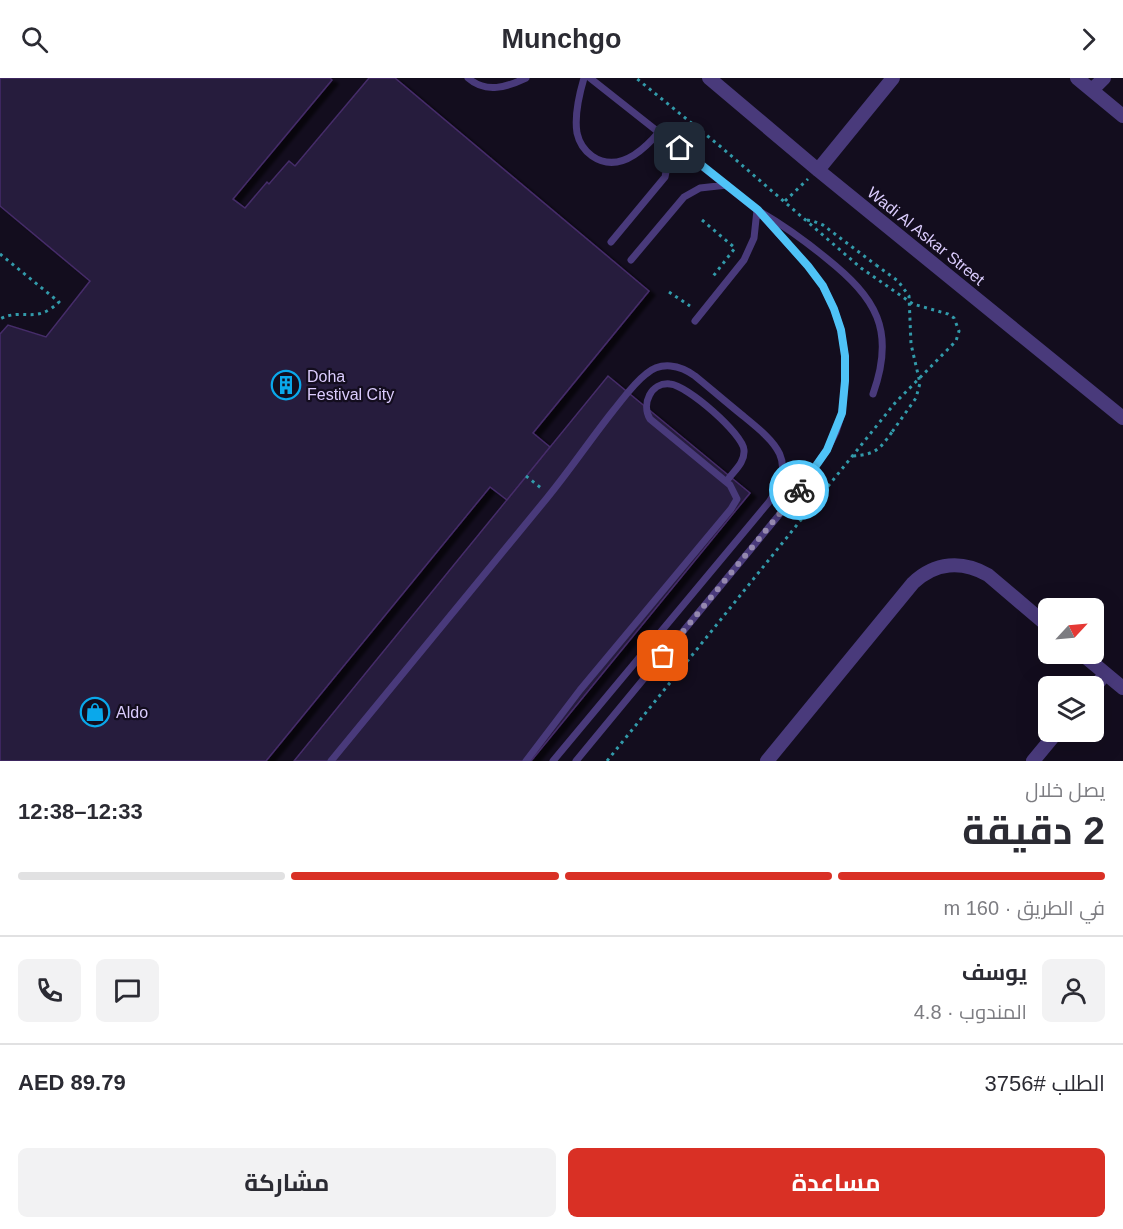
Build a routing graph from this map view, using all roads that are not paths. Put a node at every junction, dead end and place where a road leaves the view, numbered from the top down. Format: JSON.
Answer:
{"nodes":[{"id":1,"x":468,"y":78,"type":"edge"},
{"id":2,"x":526,"y":78,"type":"edge"},
{"id":3,"x":584,"y":78,"type":"edge"},
{"id":4,"x":590,"y":78,"type":"edge"},
{"id":5,"x":710,"y":78,"type":"edge"},
{"id":6,"x":893,"y":78,"type":"edge"},
{"id":7,"x":1077,"y":78,"type":"edge"},
{"id":8,"x":1104,"y":78,"type":"edge"},
{"id":9,"x":1092,"y":90,"type":"junction"},
{"id":10,"x":1123,"y":116,"type":"edge"},
{"id":11,"x":661,"y":133,"type":"junction"},
{"id":12,"x":818,"y":170,"type":"junction"},
{"id":13,"x":727,"y":185,"type":"junction"},
{"id":14,"x":758,"y":210,"type":"junction"},
{"id":15,"x":611,"y":242,"type":"dead end"},
{"id":16,"x":631,"y":260,"type":"dead end"},
{"id":17,"x":695,"y":321,"type":"dead end"},
{"id":18,"x":873,"y":394,"type":"dead end"},
{"id":19,"x":1123,"y":418,"type":"edge"},
{"id":20,"x":729,"y":478,"type":"dead end"},
{"id":21,"x":1038,"y":618,"type":"edge"},
{"id":22,"x":1094,"y":664,"type":"edge"},
{"id":23,"x":1106,"y":674,"type":"junction"},
{"id":24,"x":1104,"y":676,"type":"edge"},
{"id":25,"x":1123,"y":688,"type":"edge"},
{"id":26,"x":1049,"y":742,"type":"edge"},
{"id":27,"x":331,"y":761,"type":"edge"},
{"id":28,"x":526,"y":761,"type":"edge"},
{"id":29,"x":553,"y":761,"type":"edge"},
{"id":30,"x":576,"y":761,"type":"edge"},
{"id":31,"x":767,"y":761,"type":"edge"},
{"id":32,"x":1033,"y":761,"type":"edge"}],
"edges":[{"from":1,"to":2,"type":"lane"},
{"from":3,"to":11,"type":"lane"},
{"from":4,"to":11,"type":"lane"},
{"from":5,"to":12,"type":"street","name":"Wadi Al Askar Street"},
{"from":6,"to":12,"type":"street"},
{"from":7,"to":9,"type":"street"},
{"from":8,"to":9,"type":"street"},
{"from":9,"to":10,"type":"street"},
{"from":11,"to":13,"type":"lane"},
{"from":11,"to":15,"type":"lane"},
{"from":12,"to":19,"type":"street","name":"Wadi Al Askar Street"},
{"from":13,"to":14,"type":"lane"},
{"from":13,"to":16,"type":"lane"},
{"from":14,"to":17,"type":"lane"},
{"from":14,"to":18,"type":"lane"},
{"from":14,"to":30,"type":"lane"},
{"from":20,"to":28,"type":"lane"},
{"from":21,"to":31,"type":"street"},
{"from":22,"to":23,"type":"street"},
{"from":23,"to":24,"type":"street"},
{"from":23,"to":25,"type":"street"},
{"from":26,"to":32,"type":"street"},
{"from":27,"to":29,"type":"lane"}]}
